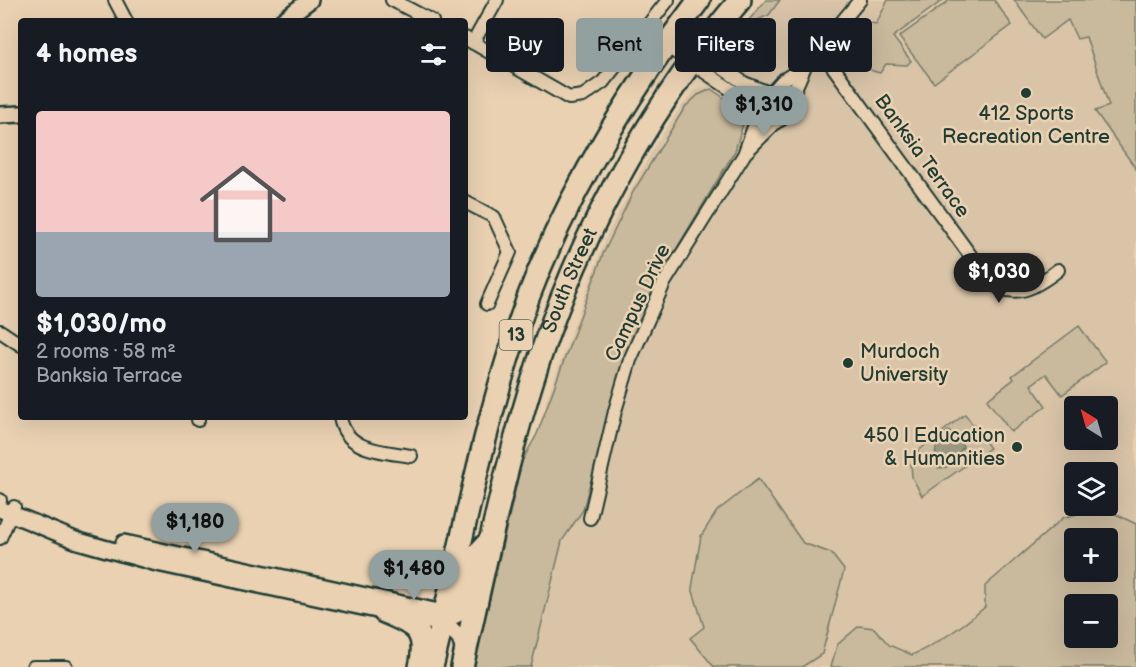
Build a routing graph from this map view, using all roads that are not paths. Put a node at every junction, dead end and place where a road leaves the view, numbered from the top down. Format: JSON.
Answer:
{"nodes":[{"id":1,"x":115,"y":0,"type":"edge"},
{"id":2,"x":310,"y":0,"type":"edge"},
{"id":3,"x":392,"y":0,"type":"edge"},
{"id":4,"x":497,"y":0,"type":"edge"},
{"id":5,"x":668,"y":0,"type":"edge"},
{"id":6,"x":699,"y":0,"type":"edge"},
{"id":7,"x":740,"y":0,"type":"edge"},
{"id":8,"x":860,"y":0,"type":"edge"},
{"id":9,"x":124,"y":18,"type":"edge"},
{"id":10,"x":286,"y":18,"type":"edge"},
{"id":11,"x":426,"y":18,"type":"edge"},
{"id":12,"x":726,"y":18,"type":"edge"},
{"id":13,"x":846,"y":18,"type":"edge"},
{"id":14,"x":670,"y":39,"type":"junction"},
{"id":15,"x":469,"y":41,"type":"edge"},
{"id":16,"x":675,"y":43,"type":"edge"},
{"id":17,"x":686,"y":72,"type":"edge"},
{"id":18,"x":712,"y":72,"type":"edge"},
{"id":19,"x":722,"y":72,"type":"edge"},
{"id":20,"x":796,"y":72,"type":"edge"},
{"id":21,"x":802,"y":72,"type":"edge"},
{"id":22,"x":836,"y":72,"type":"edge"},
{"id":23,"x":771,"y":92,"type":"junction"},
{"id":24,"x":788,"y":105,"type":"junction"},
{"id":25,"x":758,"y":111,"type":"junction"},
{"id":26,"x":18,"y":114,"type":"edge"},
{"id":27,"x":0,"y":115,"type":"edge"},
{"id":28,"x":776,"y":122,"type":"junction"},
{"id":29,"x":744,"y":153,"type":"junction"},
{"id":30,"x":468,"y":204,"type":"edge"},
{"id":31,"x":1058,"y":270,"type":"dead end"},
{"id":32,"x":487,"y":304,"type":"dead end"},
{"id":33,"x":0,"y":330,"type":"edge"},
{"id":34,"x":18,"y":343,"type":"edge"},
{"id":35,"x":341,"y":420,"type":"edge"},
{"id":36,"x":411,"y":456,"type":"dead end"},
{"id":37,"x":4,"y":505,"type":"edge"},
{"id":38,"x":590,"y":518,"type":"dead end"},
{"id":39,"x":493,"y":533,"type":"junction"},
{"id":40,"x":0,"y":538,"type":"edge"},
{"id":41,"x":384,"y":612,"type":"junction"},
{"id":42,"x":435,"y":614,"type":"junction"},
{"id":43,"x":464,"y":661,"type":"edge"},
{"id":44,"x":33,"y":667,"type":"edge"},
{"id":45,"x":66,"y":667,"type":"edge"},
{"id":46,"x":420,"y":667,"type":"edge"},
{"id":47,"x":432,"y":667,"type":"edge"}],
"edges":[{"from":1,"to":9,"type":"street"},
{"from":2,"to":10,"type":"street"},
{"from":3,"to":11,"type":"street"},
{"from":4,"to":15,"type":"street"},
{"from":5,"to":15,"type":"street"},
{"from":6,"to":14,"type":"highway","name":"South Street","number":"13"},
{"from":7,"to":12,"type":"highway","name":"South Street","number":"13"},
{"from":8,"to":13,"type":"street","name":"Campus Drive"},
{"from":14,"to":16,"type":"street"},
{"from":14,"to":42,"type":"highway","name":"South Street","number":"13"},
{"from":17,"to":39,"type":"highway","name":"South Street","number":"13"},
{"from":18,"to":25,"type":"street"},
{"from":19,"to":23,"type":"street"},
{"from":20,"to":23,"type":"street","name":"Campus Drive"},
{"from":21,"to":24,"type":"street","name":"Campus Drive"},
{"from":22,"to":31,"type":"street","name":"Banksia Terrace"},
{"from":23,"to":24,"type":"street"},
{"from":23,"to":25,"type":"street","name":"Campus Drive"},
{"from":24,"to":28,"type":"street","name":"Campus Drive"},
{"from":25,"to":28,"type":"street"},
{"from":25,"to":29,"type":"street","name":"Campus Drive"},
{"from":26,"to":27,"type":"street"},
{"from":28,"to":29,"type":"street","name":"Campus Drive"},
{"from":29,"to":38,"type":"street","name":"Campus Drive"},
{"from":30,"to":32,"type":"street"},
{"from":33,"to":34,"type":"street"},
{"from":35,"to":36,"type":"street"},
{"from":37,"to":40,"type":"street"},
{"from":37,"to":41,"type":"street"},
{"from":37,"to":42,"type":"street"},
{"from":39,"to":42,"type":"street"},
{"from":39,"to":43,"type":"highway","name":"South Street","number":"13"},
{"from":41,"to":42,"type":"street"},
{"from":41,"to":46,"type":"highway"},
{"from":42,"to":43,"type":"street"},
{"from":42,"to":47,"type":"highway","name":"South Street","number":"13"},
{"from":44,"to":45,"type":"street"}]}
